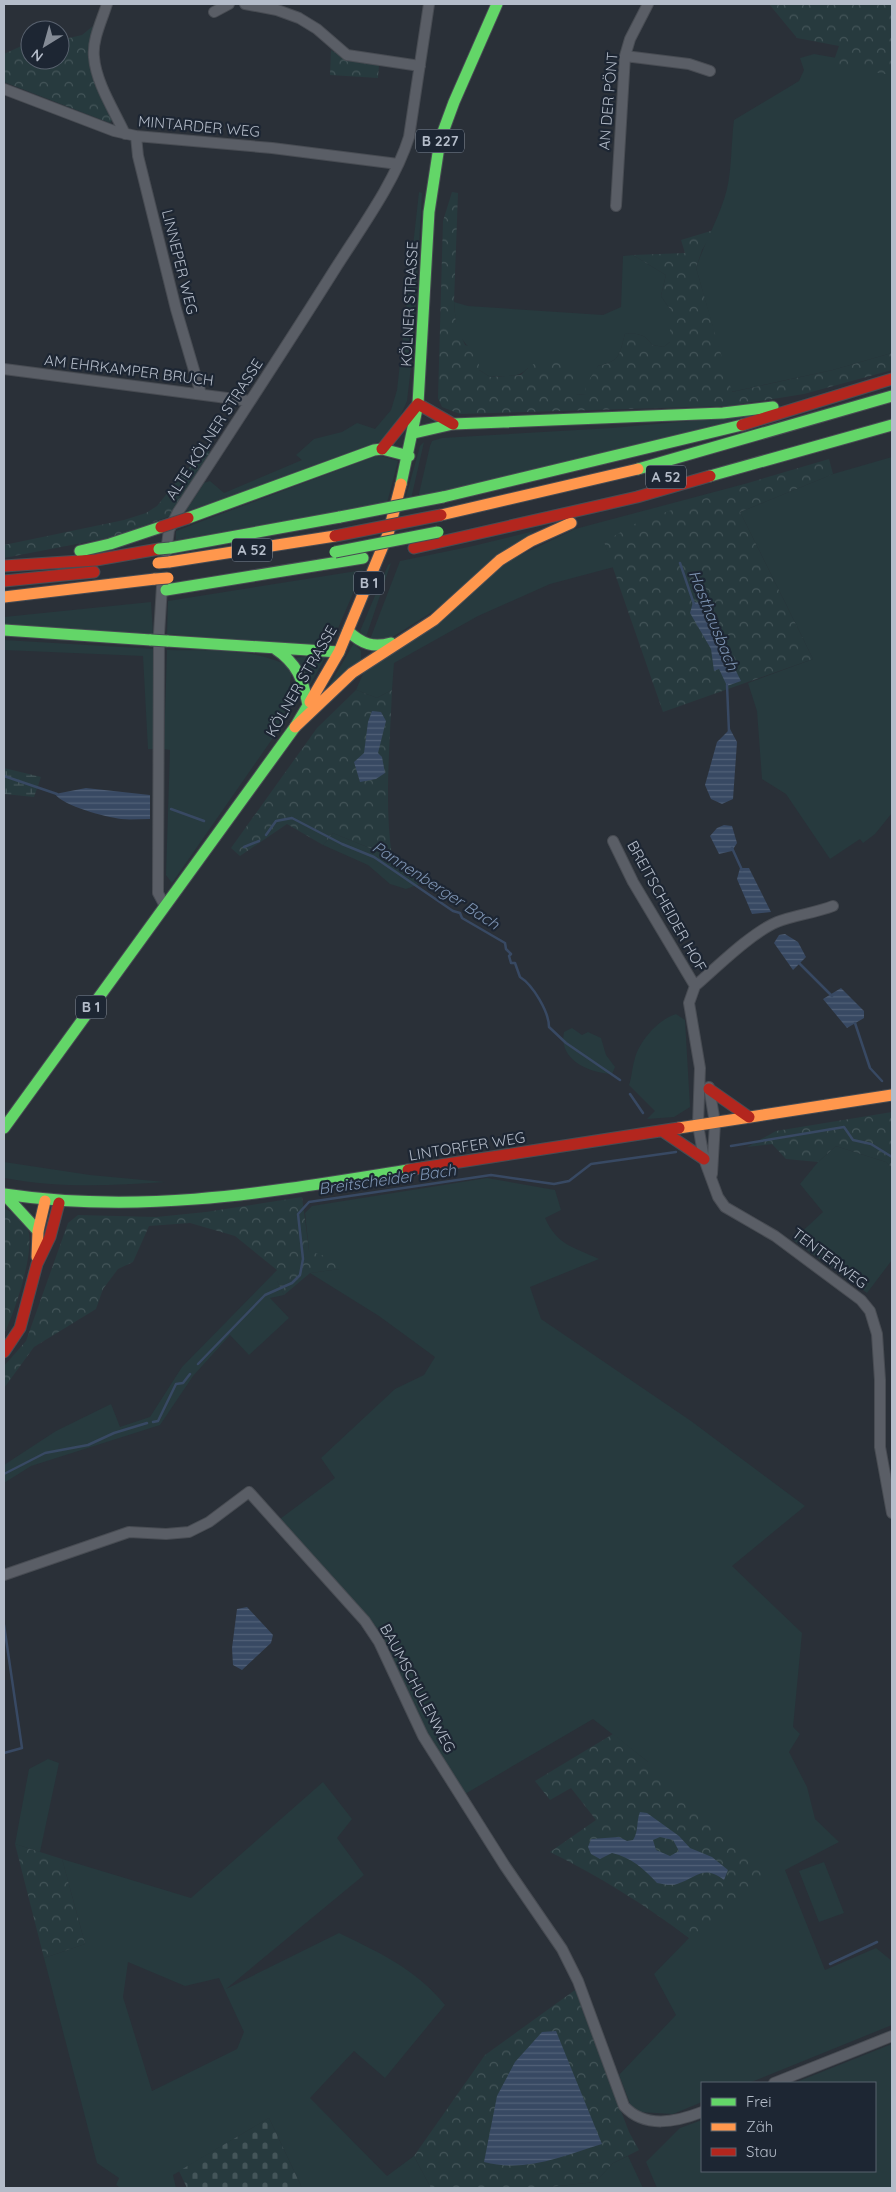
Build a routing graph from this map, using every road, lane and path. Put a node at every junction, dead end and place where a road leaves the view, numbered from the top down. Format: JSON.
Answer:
{"nodes":[{"id":1,"x":107,"y":4,"type":"edge"},
{"id":2,"x":229,"y":4,"type":"edge"},
{"id":3,"x":245,"y":4,"type":"edge"},
{"id":4,"x":429,"y":4,"type":"edge"},
{"id":5,"x":497,"y":4,"type":"edge"},
{"id":6,"x":648,"y":4,"type":"edge"},
{"id":7,"x":214,"y":12,"type":"dead end"},
{"id":8,"x":625,"y":56,"type":"junction"},
{"id":9,"x":420,"y":66,"type":"junction"},
{"id":10,"x":710,"y":71,"type":"dead end"},
{"id":11,"x":4,"y":90,"type":"edge"},
{"id":12,"x":125,"y":134,"type":"junction"},
{"id":13,"x":136,"y":136,"type":"junction"},
{"id":14,"x":398,"y":164,"type":"junction"},
{"id":15,"x":616,"y":206,"type":"dead end"},
{"id":16,"x":4,"y":369,"type":"edge"},
{"id":17,"x":892,"y":379,"type":"edge"},
{"id":18,"x":200,"y":394,"type":"junction"},
{"id":19,"x":892,"y":396,"type":"edge"},
{"id":20,"x":250,"y":401,"type":"junction"},
{"id":21,"x":816,"y":402,"type":"junction"},
{"id":22,"x":418,"y":404,"type":"junction"},
{"id":23,"x":892,"y":414,"type":"edge"},
{"id":24,"x":453,"y":424,"type":"junction"},
{"id":25,"x":892,"y":425,"type":"edge"},
{"id":26,"x":414,"y":433,"type":"junction"},
{"id":27,"x":382,"y":449,"type":"junction"},
{"id":28,"x":409,"y":456,"type":"junction"},
{"id":29,"x":637,"y":497,"type":"junction"},
{"id":30,"x":158,"y":563,"type":"dead end"},
{"id":31,"x":18,"y":565,"type":"junction"},
{"id":32,"x":4,"y":566,"type":"edge"},
{"id":33,"x":114,"y":569,"type":"dead end"},
{"id":34,"x":4,"y":581,"type":"edge"},
{"id":35,"x":155,"y":588,"type":"junction"},
{"id":36,"x":4,"y":597,"type":"edge"},
{"id":37,"x":41,"y":605,"type":"dead end"},
{"id":38,"x":4,"y":608,"type":"edge"},
{"id":39,"x":4,"y":630,"type":"edge"},
{"id":40,"x":348,"y":631,"type":"junction"},
{"id":41,"x":404,"y":639,"type":"junction"},
{"id":42,"x":274,"y":648,"type":"junction"},
{"id":43,"x":339,"y":652,"type":"junction"},
{"id":44,"x":308,"y":706,"type":"junction"},
{"id":45,"x":294,"y":727,"type":"junction"},
{"id":46,"x":613,"y":841,"type":"dead end"},
{"id":47,"x":165,"y":906,"type":"junction"},
{"id":48,"x":833,"y":906,"type":"dead end"},
{"id":49,"x":694,"y":986,"type":"junction"},
{"id":50,"x":700,"y":1068,"type":"junction"},
{"id":51,"x":709,"y":1089,"type":"junction"},
{"id":52,"x":892,"y":1095,"type":"edge"},
{"id":53,"x":749,"y":1117,"type":"junction"},
{"id":54,"x":715,"y":1123,"type":"junction"},
{"id":55,"x":698,"y":1125,"type":"junction"},
{"id":56,"x":4,"y":1128,"type":"edge"},
{"id":57,"x":664,"y":1132,"type":"junction"},
{"id":58,"x":704,"y":1158,"type":"junction"},
{"id":59,"x":712,"y":1177,"type":"junction"},
{"id":60,"x":4,"y":1194,"type":"edge"},
{"id":61,"x":45,"y":1201,"type":"junction"},
{"id":62,"x":59,"y":1203,"type":"junction"},
{"id":63,"x":38,"y":1231,"type":"junction"},
{"id":64,"x":37,"y":1264,"type":"junction"},
{"id":65,"x":4,"y":1352,"type":"edge"},
{"id":66,"x":892,"y":1513,"type":"edge"},
{"id":67,"x":4,"y":1575,"type":"edge"},
{"id":68,"x":892,"y":2036,"type":"edge"},
{"id":69,"x":777,"y":2082,"type":"edge"},
{"id":70,"x":701,"y":2112,"type":"edge"}],
"edges":[{"from":1,"to":12,"type":"street"},
{"from":2,"to":7,"type":"street"},
{"from":3,"to":9,"type":"street"},
{"from":4,"to":9,"type":"street","name":"ALTE KÖLNER STRASSE"},
{"from":5,"to":22,"type":"main road","name":"KÖLNER STRASSE","number":"B 227"},
{"from":6,"to":8,"type":"street","name":"AN DER PÖNT"},
{"from":8,"to":10,"type":"street"},
{"from":8,"to":15,"type":"street","name":"AN DER PÖNT"},
{"from":9,"to":14,"type":"street","name":"ALTE KÖLNER STRASSE"},
{"from":11,"to":12,"type":"street","name":"MINTARDER WEG"},
{"from":12,"to":13,"type":"street","name":"MINTARDER WEG"},
{"from":13,"to":14,"type":"street","name":"MINTARDER WEG"},
{"from":13,"to":18,"type":"street","name":"LINNEPER WEG"},
{"from":14,"to":20,"type":"street","name":"ALTE KÖLNER STRASSE"},
{"from":16,"to":18,"type":"street","name":"AM EHRKAMPER BRUCH"},
{"from":17,"to":21,"type":"main road"},
{"from":18,"to":20,"type":"street","name":"AM EHRKAMPER BRUCH"},
{"from":19,"to":30,"type":"main road","number":"A 52","bridge":true},
{"from":20,"to":47,"type":"street","name":"ALTE KÖLNER STRASSE"},
{"from":21,"to":24,"type":"main road"},
{"from":21,"to":31,"type":"main road","bridge":true},
{"from":22,"to":24,"type":"main road"},
{"from":22,"to":26,"type":"main road","name":"KÖLNER STRASSE","number":"B 227"},
{"from":22,"to":27,"type":"main road"},
{"from":23,"to":35,"type":"main road","number":"A 52","bridge":true},
{"from":24,"to":26,"type":"main road"},
{"from":25,"to":29,"type":"main road"},
{"from":26,"to":28,"type":"main road","name":"KÖLNER STRASSE","number":"B 1"},
{"from":27,"to":28,"type":"main road"},
{"from":27,"to":31,"type":"main road","bridge":true},
{"from":28,"to":40,"type":"main road","name":"KÖLNER STRASSE","number":"B 1"},
{"from":29,"to":35,"type":"main road"},
{"from":29,"to":41,"type":"main road"},
{"from":31,"to":32,"type":"main road"},
{"from":33,"to":34,"type":"main road"},
{"from":35,"to":36,"type":"main road","number":"A 52"},
{"from":37,"to":38,"type":"main road"},
{"from":39,"to":42,"type":"main road","bridge":true},
{"from":40,"to":41,"type":"main road"},
{"from":40,"to":43,"type":"main road","name":"KÖLNER STRASSE","number":"B 1"},
{"from":41,"to":45,"type":"main road"},
{"from":42,"to":43,"type":"main road"},
{"from":42,"to":44,"type":"main road"},
{"from":43,"to":44,"type":"main road","name":"KÖLNER STRASSE","number":"B 1"},
{"from":44,"to":45,"type":"main road","name":"KÖLNER STRASSE","number":"B 1"},
{"from":45,"to":47,"type":"main road","name":"KÖLNER STRASSE","number":"B 1"},
{"from":46,"to":49,"type":"street","name":"BREITSCHEIDER HOF"},
{"from":47,"to":56,"type":"main road","name":"KÖLNER STRASSE","number":"B 1"},
{"from":48,"to":49,"type":"street","name":"BREITSCHEIDER HOF"},
{"from":49,"to":50,"type":"street","name":"BREITSCHEIDER HOF"},
{"from":50,"to":51,"type":"street","name":"BREITSCHEIDER HOF"},
{"from":50,"to":55,"type":"street","name":"BREITSCHEIDER HOF"},
{"from":51,"to":53,"type":"main road"},
{"from":51,"to":54,"type":"street","name":"BREITSCHEIDER HOF"},
{"from":52,"to":53,"type":"main road","name":"LINTORFER WEG"},
{"from":53,"to":54,"type":"main road","name":"LINTORFER WEG"},
{"from":54,"to":55,"type":"main road","name":"LINTORFER WEG"},
{"from":54,"to":59,"type":"street","name":"TENTERWEG"},
{"from":55,"to":57,"type":"main road","name":"LINTORFER WEG"},
{"from":55,"to":58,"type":"street","name":"TENTERWEG"},
{"from":57,"to":58,"type":"main road"},
{"from":57,"to":62,"type":"main road","name":"LINTORFER WEG"},
{"from":58,"to":59,"type":"street","name":"TENTERWEG"},
{"from":59,"to":66,"type":"street","name":"TENTERWEG"},
{"from":60,"to":61,"type":"main road","name":"LINTORFER WEG"},
{"from":60,"to":63,"type":"main road"},
{"from":61,"to":62,"type":"main road","name":"LINTORFER WEG"},
{"from":61,"to":63,"type":"main road"},
{"from":62,"to":64,"type":"main road"},
{"from":63,"to":64,"type":"main road"},
{"from":64,"to":65,"type":"main road"},
{"from":67,"to":70,"type":"street","name":"BAUMSCHULENWEG"},
{"from":68,"to":69,"type":"street"}]}
